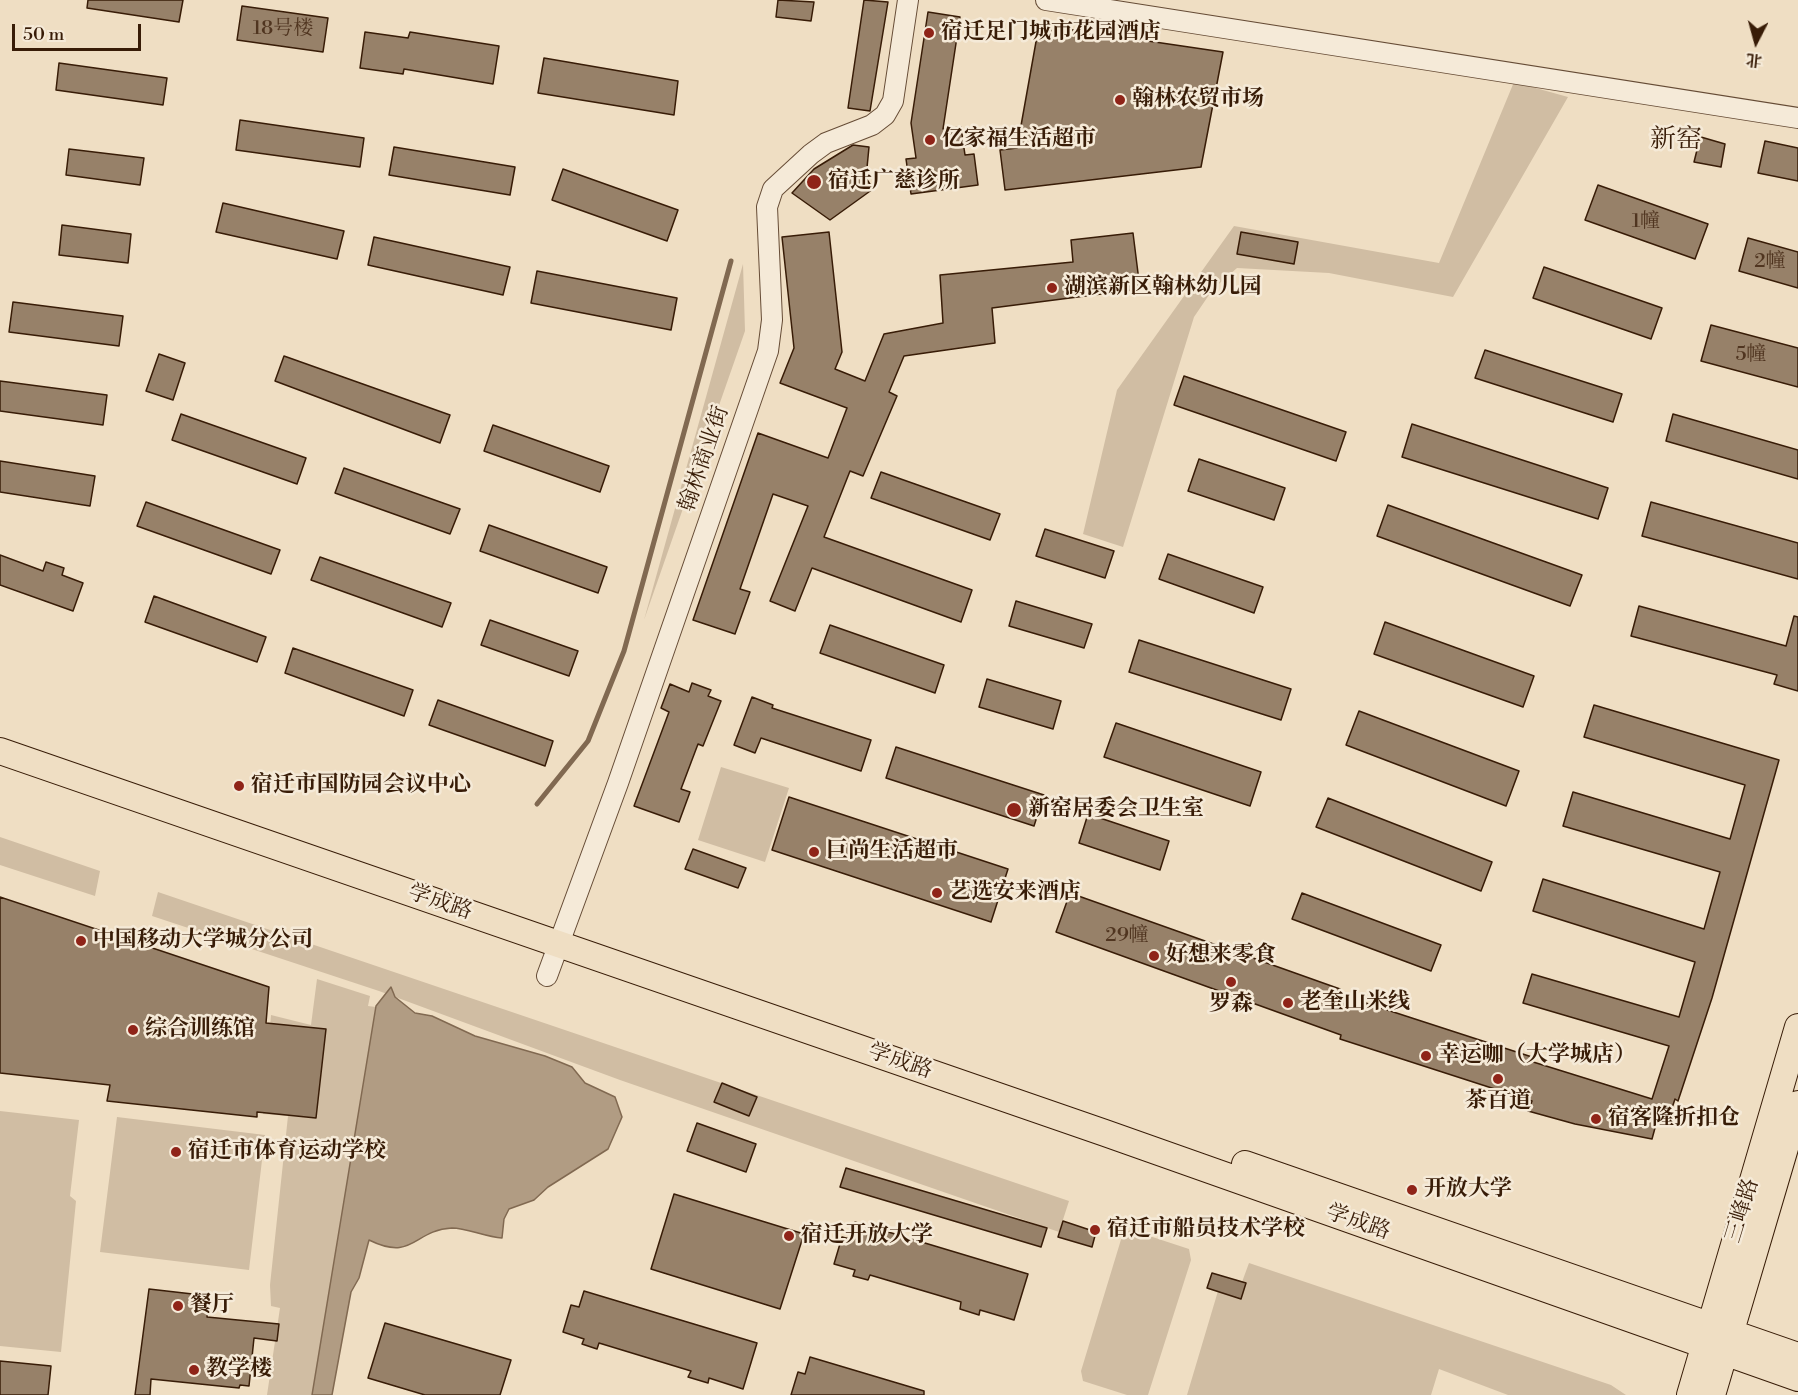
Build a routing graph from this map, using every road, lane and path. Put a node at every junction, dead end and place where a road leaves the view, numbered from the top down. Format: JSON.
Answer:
{"nodes":[{"id":1,"x":908,"y":0,"type":"edge"},
{"id":2,"x":1046,"y":0,"type":"edge"},
{"id":3,"x":1798,"y":118,"type":"edge"},
{"id":4,"x":0,"y":732,"type":"edge"},
{"id":5,"x":0,"y":751,"type":"edge"},
{"id":6,"x":562,"y":936,"type":"junction"},
{"id":7,"x":547,"y":976,"type":"dead end"},
{"id":8,"x":1798,"y":1027,"type":"edge"},
{"id":9,"x":1798,"y":1104,"type":"edge"},
{"id":10,"x":1716,"y":1338,"type":"junction"},
{"id":11,"x":1798,"y":1356,"type":"edge"},
{"id":12,"x":1798,"y":1377,"type":"edge"},
{"id":13,"x":1690,"y":1395,"type":"edge"},
{"id":14,"x":1712,"y":1395,"type":"edge"}],
"edges":[{"from":1,"to":6,"type":"street","name":"翰林商业街"},
{"from":2,"to":3,"type":"street"},
{"from":4,"to":6,"type":"main road","name":"学成路"},
{"from":5,"to":6,"type":"main road","name":"学成路"},
{"from":6,"to":7,"type":"street","name":"翰林商业街"},
{"from":6,"to":10,"type":"main road","name":"学成路"},
{"from":8,"to":10,"type":"main road","name":"三峰路"},
{"from":9,"to":10,"type":"main road","name":"三峰路"},
{"from":10,"to":11,"type":"main road","name":"学成路"},
{"from":10,"to":12,"type":"main road","name":"学成路"},
{"from":10,"to":13,"type":"main road","name":"三峰路"},
{"from":10,"to":14,"type":"main road","name":"三峰路"}]}
